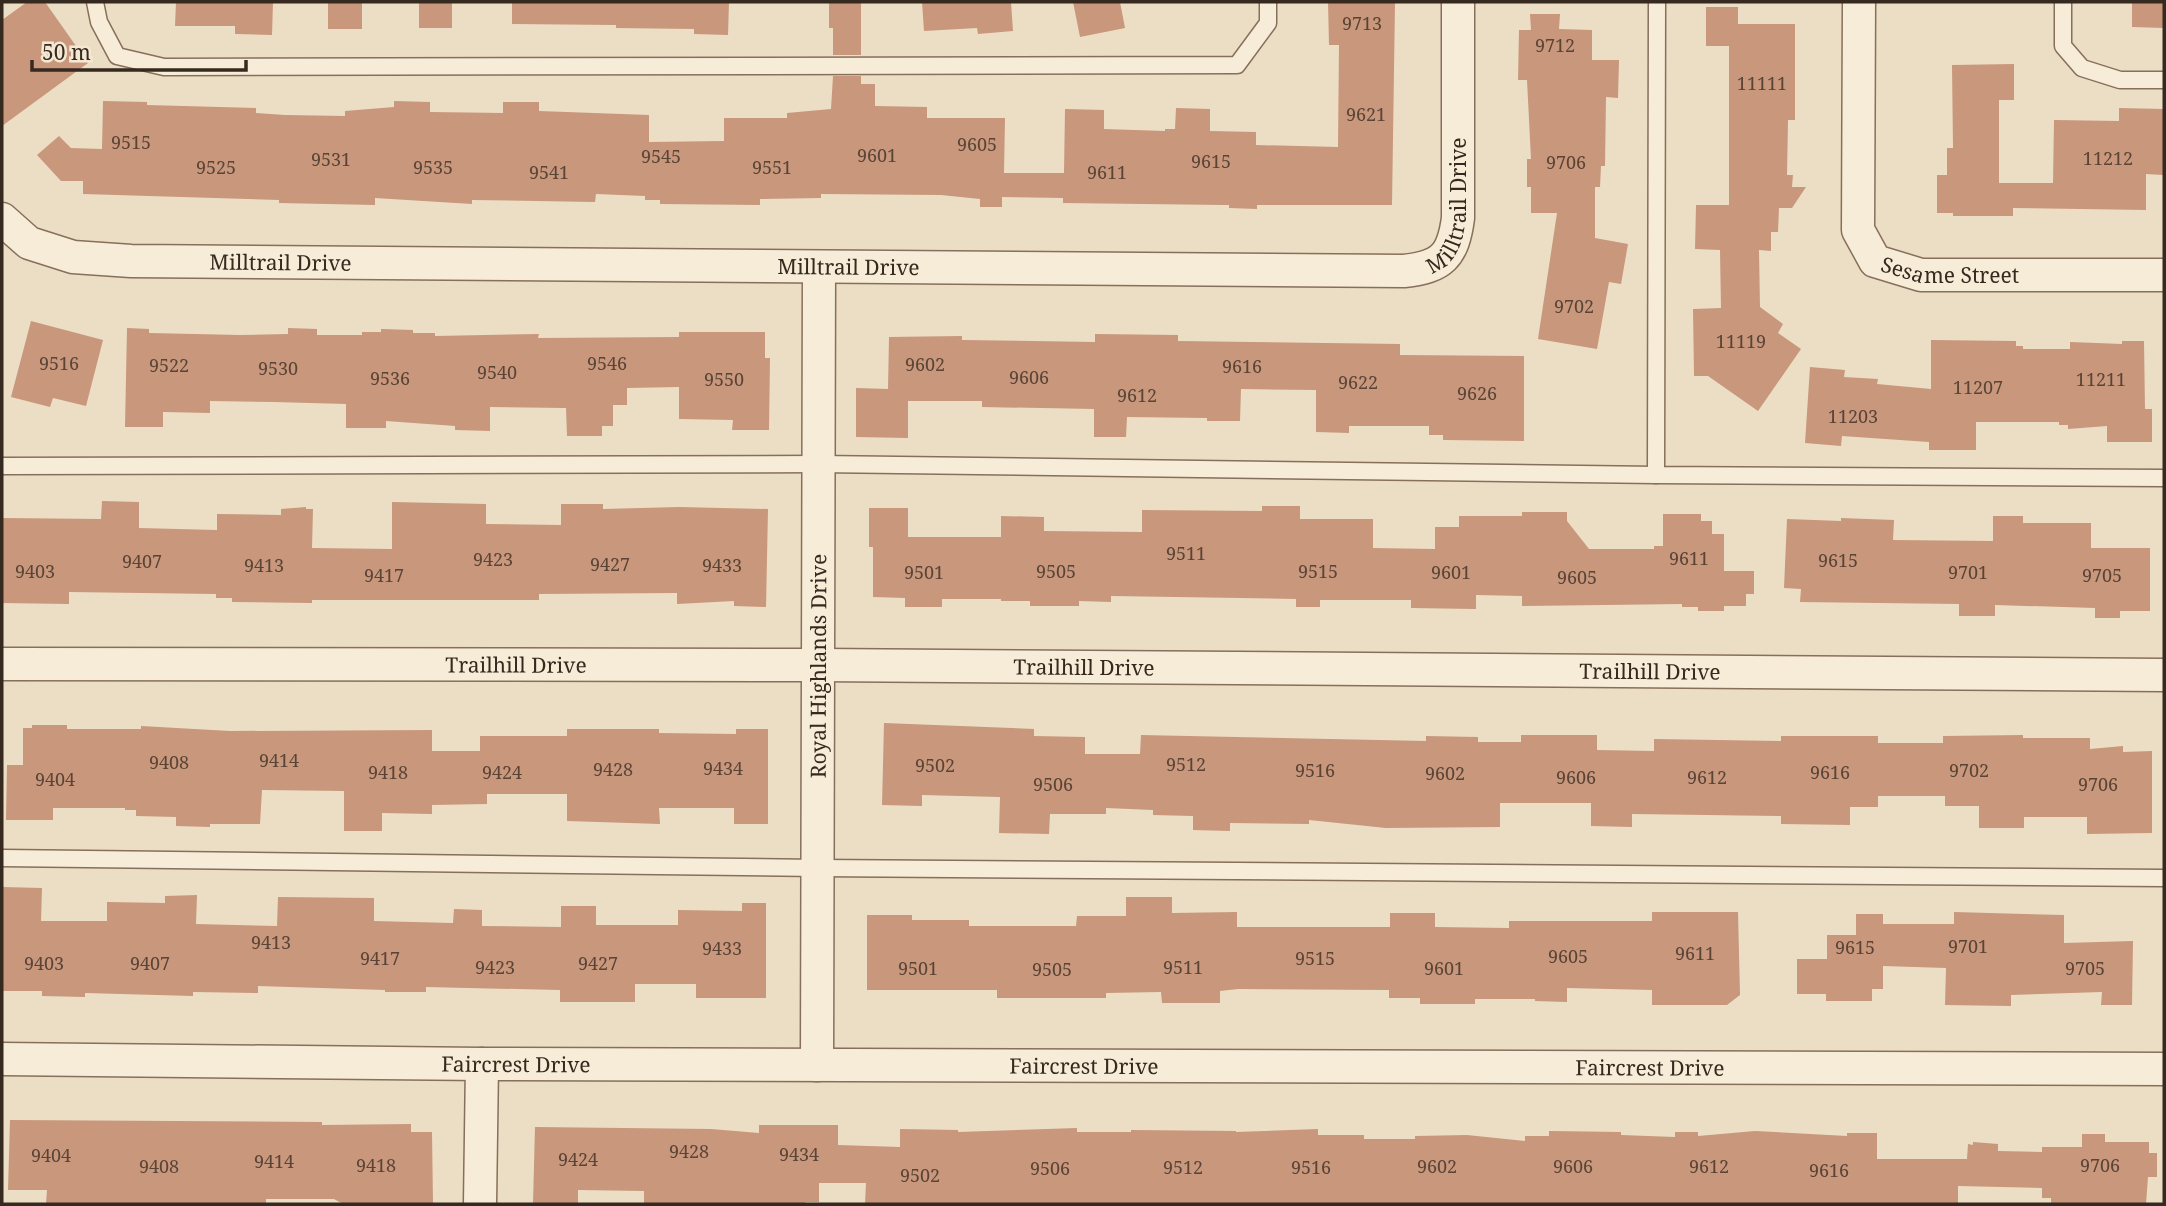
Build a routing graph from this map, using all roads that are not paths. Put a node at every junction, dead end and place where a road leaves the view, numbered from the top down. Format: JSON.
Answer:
{"nodes":[{"id":1,"x":95,"y":2,"type":"edge"},
{"id":2,"x":1268,"y":2,"type":"edge"},
{"id":3,"x":1458,"y":2,"type":"edge"},
{"id":4,"x":1657,"y":2,"type":"edge"},
{"id":5,"x":1859,"y":2,"type":"edge"},
{"id":6,"x":2063,"y":2,"type":"edge"},
{"id":7,"x":2164,"y":80,"type":"edge"},
{"id":8,"x":2,"y":219,"type":"edge"},
{"id":9,"x":819,"y":268,"type":"junction"},
{"id":10,"x":2164,"y":275,"type":"edge"},
{"id":11,"x":819,"y":464,"type":"junction"},
{"id":12,"x":2,"y":466,"type":"edge"},
{"id":13,"x":1656,"y":475,"type":"junction"},
{"id":14,"x":2164,"y":478,"type":"edge"},
{"id":15,"x":2,"y":664,"type":"edge"},
{"id":16,"x":819,"y":665,"type":"junction"},
{"id":17,"x":2164,"y":675,"type":"edge"},
{"id":18,"x":2,"y":858,"type":"edge"},
{"id":19,"x":818,"y":867,"type":"junction"},
{"id":20,"x":2164,"y":878,"type":"edge"},
{"id":21,"x":2,"y":1059,"type":"edge"},
{"id":22,"x":482,"y":1064,"type":"junction"},
{"id":23,"x":817,"y":1065,"type":"junction"},
{"id":24,"x":2164,"y":1069,"type":"edge"},
{"id":25,"x":480,"y":1204,"type":"edge"}],
"edges":[{"from":1,"to":2,"type":"lane"},
{"from":3,"to":9,"type":"street","name":"Milltrail Drive"},
{"from":4,"to":13,"type":"lane"},
{"from":5,"to":10,"type":"street","name":"Sesame Street"},
{"from":6,"to":7,"type":"lane"},
{"from":8,"to":9,"type":"street","name":"Milltrail Drive"},
{"from":9,"to":11,"type":"street","name":"Royal Highlands Drive"},
{"from":11,"to":12,"type":"lane"},
{"from":11,"to":13,"type":"lane"},
{"from":11,"to":16,"type":"street","name":"Royal Highlands Drive"},
{"from":13,"to":14,"type":"lane"},
{"from":15,"to":16,"type":"street","name":"Trailhill Drive"},
{"from":16,"to":17,"type":"street","name":"Trailhill Drive"},
{"from":16,"to":19,"type":"street","name":"Royal Highlands Drive"},
{"from":18,"to":19,"type":"lane"},
{"from":19,"to":20,"type":"lane"},
{"from":19,"to":23,"type":"street","name":"Royal Highlands Drive"},
{"from":21,"to":22,"type":"street","name":"Faircrest Drive"},
{"from":22,"to":23,"type":"street","name":"Faircrest Drive"},
{"from":22,"to":25,"type":"street"},
{"from":23,"to":24,"type":"street","name":"Faircrest Drive"}]}
